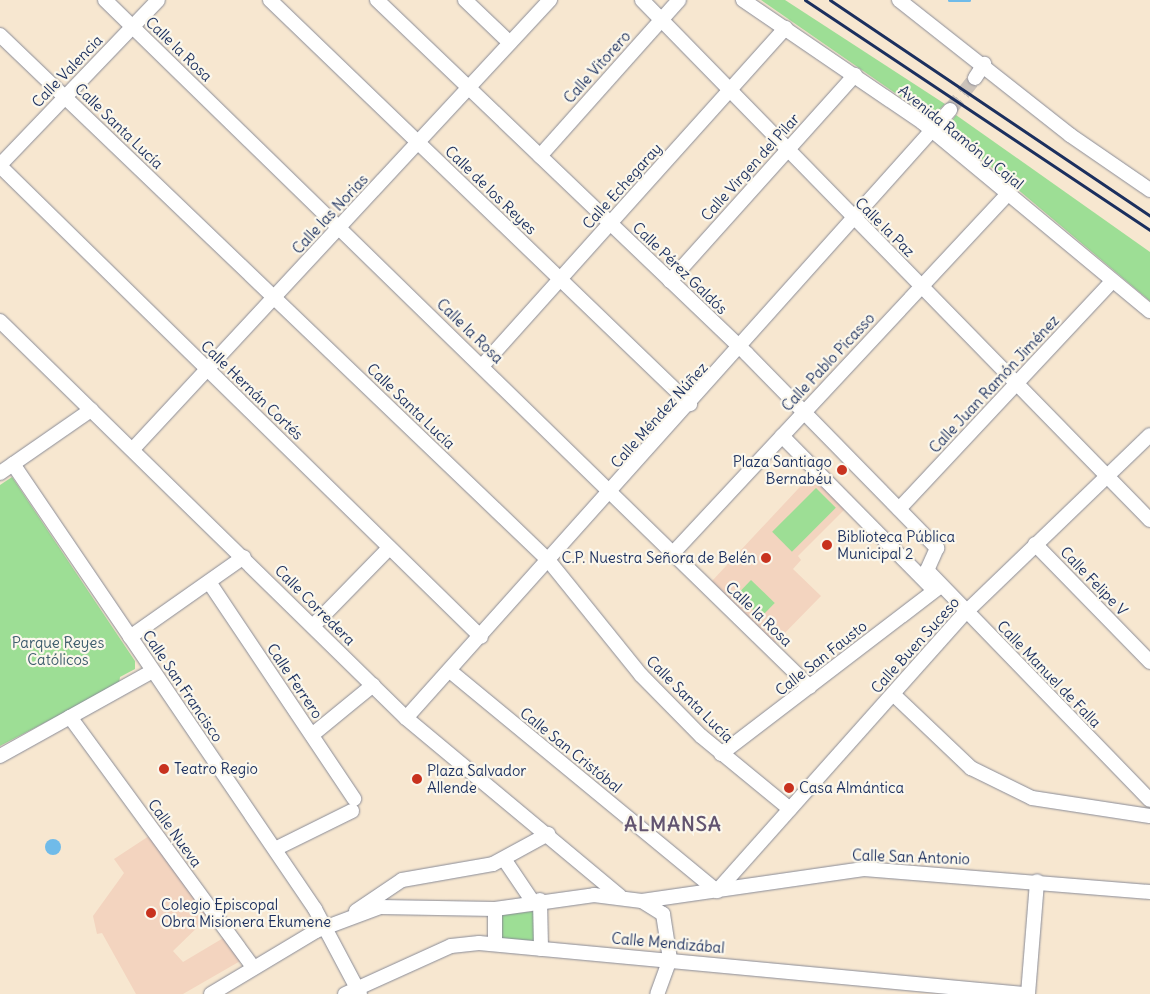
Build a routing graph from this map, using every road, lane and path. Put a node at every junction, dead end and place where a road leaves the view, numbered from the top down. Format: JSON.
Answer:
{"nodes":[{"id":1,"x":105,"y":0,"type":"edge"},
{"id":2,"x":158,"y":0,"type":"edge"},
{"id":3,"x":270,"y":0,"type":"edge"},
{"id":4,"x":377,"y":0,"type":"edge"},
{"id":5,"x":465,"y":0,"type":"edge"},
{"id":6,"x":550,"y":0,"type":"edge"},
{"id":7,"x":642,"y":0,"type":"edge"},
{"id":8,"x":679,"y":0,"type":"edge"},
{"id":9,"x":743,"y":0,"type":"edge"},
{"id":10,"x":899,"y":0,"type":"edge"},
{"id":11,"x":661,"y":20,"type":"junction"},
{"id":12,"x":133,"y":27,"type":"junction"},
{"id":13,"x":785,"y":28,"type":"junction"},
{"id":14,"x":0,"y":35,"type":"edge"},
{"id":15,"x":510,"y":43,"type":"junction"},
{"id":16,"x":984,"y":64,"type":"junction"},
{"id":17,"x":855,"y":75,"type":"junction"},
{"id":18,"x":974,"y":78,"type":"tunnel mouth"},
{"id":19,"x":468,"y":87,"type":"junction"},
{"id":20,"x":729,"y":90,"type":"junction"},
{"id":21,"x":65,"y":97,"type":"junction"},
{"id":22,"x":950,"y":110,"type":"tunnel mouth"},
{"id":23,"x":934,"y":132,"type":"junction"},
{"id":24,"x":418,"y":143,"type":"junction"},
{"id":25,"x":788,"y":149,"type":"junction"},
{"id":26,"x":540,"y":156,"type":"junction"},
{"id":27,"x":0,"y":166,"type":"edge"},
{"id":28,"x":1150,"y":190,"type":"edge"},
{"id":29,"x":1007,"y":194,"type":"junction"},
{"id":30,"x":856,"y":220,"type":"junction"},
{"id":31,"x":611,"y":223,"type":"junction"},
{"id":32,"x":340,"y":227,"type":"junction"},
{"id":33,"x":561,"y":279,"type":"junction"},
{"id":34,"x":670,"y":281,"type":"junction"},
{"id":35,"x":1112,"y":281,"type":"junction"},
{"id":36,"x":921,"y":286,"type":"junction"},
{"id":37,"x":274,"y":297,"type":"junction"},
{"id":38,"x":1150,"y":311,"type":"edge"},
{"id":39,"x":0,"y":321,"type":"edge"},
{"id":40,"x":740,"y":348,"type":"junction"},
{"id":41,"x":483,"y":365,"type":"junction"},
{"id":42,"x":208,"y":369,"type":"junction"},
{"id":43,"x":1017,"y":384,"type":"junction"},
{"id":44,"x":690,"y":404,"type":"junction"},
{"id":45,"x":91,"y":410,"type":"junction"},
{"id":46,"x":804,"y":414,"type":"junction"},
{"id":47,"x":1150,"y":435,"type":"edge"},
{"id":48,"x":782,"y":436,"type":"junction"},
{"id":49,"x":133,"y":449,"type":"junction"},
{"id":50,"x":13,"y":464,"type":"junction"},
{"id":51,"x":0,"y":473,"type":"edge"},
{"id":52,"x":1107,"y":476,"type":"junction"},
{"id":53,"x":613,"y":491,"type":"junction"},
{"id":54,"x":899,"y":509,"type":"junction"},
{"id":55,"x":1150,"y":520,"type":"edge"},
{"id":56,"x":1035,"y":544,"type":"junction"},
{"id":57,"x":389,"y":548,"type":"junction"},
{"id":58,"x":674,"y":552,"type":"junction"},
{"id":59,"x":244,"y":557,"type":"junction"},
{"id":60,"x":549,"y":562,"type":"junction"},
{"id":61,"x":927,"y":570,"type":"joint"},
{"id":62,"x":209,"y":582,"type":"junction"},
{"id":63,"x":937,"y":588,"type":"junction"},
{"id":64,"x":966,"y":612,"type":"junction"},
{"id":65,"x":313,"y":626,"type":"junction"},
{"id":66,"x":130,"y":637,"type":"junction"},
{"id":67,"x":481,"y":637,"type":"junction"},
{"id":68,"x":1150,"y":662,"type":"edge"},
{"id":69,"x":153,"y":671,"type":"junction"},
{"id":70,"x":450,"y":671,"type":"junction"},
{"id":71,"x":373,"y":685,"type":"junction"},
{"id":72,"x":810,"y":687,"type":"junction"},
{"id":73,"x":892,"y":694,"type":"junction"},
{"id":74,"x":70,"y":717,"type":"junction"},
{"id":75,"x":406,"y":718,"type":"junction"},
{"id":76,"x":312,"y":736,"type":"junction"},
{"id":77,"x":721,"y":754,"type":"junction"},
{"id":78,"x":0,"y":756,"type":"edge"},
{"id":79,"x":1150,"y":800,"type":"edge"},
{"id":80,"x":790,"y":809,"type":"junction"},
{"id":81,"x":1150,"y":816,"type":"edge"},
{"id":82,"x":548,"y":834,"type":"junction"},
{"id":83,"x":275,"y":849,"type":"junction"},
{"id":84,"x":504,"y":859,"type":"junction"},
{"id":85,"x":1038,"y":881,"type":"junction"},
{"id":86,"x":718,"y":891,"type":"junction"},
{"id":87,"x":1150,"y":892,"type":"edge"},
{"id":88,"x":620,"y":896,"type":"junction"},
{"id":89,"x":536,"y":901,"type":"junction"},
{"id":90,"x":642,"y":901,"type":"junction"},
{"id":91,"x":494,"y":909,"type":"junction"},
{"id":92,"x":345,"y":919,"type":"junction"},
{"id":93,"x":324,"y":928,"type":"junction"},
{"id":94,"x":494,"y":944,"type":"junction"},
{"id":95,"x":541,"y":949,"type":"junction"},
{"id":96,"x":670,"y":959,"type":"junction"},
{"id":97,"x":254,"y":968,"type":"junction"},
{"id":98,"x":946,"y":989,"type":"edge"},
{"id":99,"x":354,"y":992,"type":"edge"},
{"id":100,"x":1002,"y":992,"type":"edge"},
{"id":101,"x":211,"y":994,"type":"edge"},
{"id":102,"x":657,"y":994,"type":"edge"},
{"id":103,"x":1024,"y":994,"type":"edge"},
{"id":104,"x":1028,"y":994,"type":"edge"}],
"edges":[{"from":1,"to":12,"type":"street","name":"Calle la Rosa"},
{"from":2,"to":12,"type":"street","name":"Calle Valencia"},
{"from":3,"to":24,"type":"street","name":"Calle de los Reyes"},
{"from":4,"to":19,"type":"street","name":"Calle Pérez Galdós"},
{"from":5,"to":15,"type":"street"},
{"from":6,"to":15,"type":"street","name":"Calle las Norias"},
{"from":7,"to":11,"type":"street","name":"Calle la Paz"},
{"from":8,"to":11,"type":"street","name":"Calle Vitorero"},
{"from":9,"to":13,"type":"street","name":"Avenida Ramón y Cajal"},
{"from":10,"to":16,"type":"street"},
{"from":11,"to":20,"type":"street","name":"Calle la Paz"},
{"from":11,"to":26,"type":"street","name":"Calle Vitorero"},
{"from":12,"to":21,"type":"street","name":"Calle Valencia"},
{"from":12,"to":32,"type":"street","name":"Calle la Rosa"},
{"from":13,"to":17,"type":"street","name":"Avenida Ramón y Cajal"},
{"from":13,"to":20,"type":"street","name":"Calle Echegaray"},
{"from":14,"to":21,"type":"street","name":"Calle Santa Lucía"},
{"from":15,"to":19,"type":"street","name":"Calle las Norias"},
{"from":16,"to":18,"type":"street"},
{"from":16,"to":28,"type":"street"},
{"from":17,"to":23,"type":"street","name":"Avenida Ramón y Cajal"},
{"from":17,"to":25,"type":"street","name":"Calle Virgen del Pilar"},
{"from":19,"to":24,"type":"street","name":"Calle las Norias"},
{"from":19,"to":26,"type":"street","name":"Calle Pérez Galdós"},
{"from":20,"to":25,"type":"street","name":"Calle la Paz"},
{"from":20,"to":31,"type":"street","name":"Calle Echegaray"},
{"from":21,"to":27,"type":"street","name":"Calle Valencia"},
{"from":21,"to":37,"type":"street","name":"Calle Santa Lucía"},
{"from":22,"to":23,"type":"street","name":"Calle Méndez Núñez"},
{"from":23,"to":29,"type":"street","name":"Avenida Ramón y Cajal"},
{"from":23,"to":30,"type":"street","name":"Calle Méndez Núñez"},
{"from":24,"to":32,"type":"street","name":"Calle las Norias"},
{"from":24,"to":33,"type":"street","name":"Calle de los Reyes"},
{"from":25,"to":30,"type":"street","name":"Calle la Paz"},
{"from":25,"to":34,"type":"street","name":"Calle Virgen del Pilar"},
{"from":26,"to":31,"type":"street","name":"Calle Pérez Galdós"},
{"from":27,"to":42,"type":"street","name":"Calle Hernán Cortés"},
{"from":29,"to":35,"type":"street","name":"Avenida Ramón y Cajal"},
{"from":29,"to":36,"type":"street","name":"Calle Pablo Picasso"},
{"from":30,"to":36,"type":"street","name":"Calle la Paz"},
{"from":30,"to":40,"type":"street","name":"Calle Méndez Núñez"},
{"from":31,"to":33,"type":"street","name":"Calle Echegaray"},
{"from":31,"to":34,"type":"street","name":"Calle Pérez Galdós"},
{"from":32,"to":37,"type":"street","name":"Calle las Norias"},
{"from":32,"to":41,"type":"street","name":"Calle la Rosa"},
{"from":33,"to":41,"type":"street","name":"Calle Echegaray"},
{"from":33,"to":44,"type":"street","name":"Calle de los Reyes"},
{"from":34,"to":40,"type":"street","name":"Calle Pérez Galdós"},
{"from":35,"to":38,"type":"street","name":"Avenida Ramón y Cajal"},
{"from":35,"to":43,"type":"street","name":"Calle Juan Ramón Jiménez"},
{"from":36,"to":43,"type":"street","name":"Calle la Paz"},
{"from":36,"to":46,"type":"street","name":"Calle Pablo Picasso"},
{"from":37,"to":42,"type":"street","name":"Calle las Norias"},
{"from":37,"to":60,"type":"street","name":"Calle Santa Lucía"},
{"from":39,"to":45,"type":"street","name":"Calle Corredera"},
{"from":40,"to":44,"type":"street","name":"Calle Méndez Núñez"},
{"from":40,"to":46,"type":"street","name":"Calle Pérez Galdós"},
{"from":41,"to":53,"type":"street","name":"Calle la Rosa"},
{"from":42,"to":49,"type":"street","name":"Calle las Norias"},
{"from":42,"to":57,"type":"street","name":"Calle Hernán Cortés"},
{"from":43,"to":52,"type":"street","name":"Calle la Paz"},
{"from":43,"to":54,"type":"street","name":"Calle Juan Ramón Jiménez"},
{"from":44,"to":53,"type":"street","name":"Calle Méndez Núñez"},
{"from":45,"to":49,"type":"street","name":"Calle Corredera"},
{"from":45,"to":50,"type":"street"},
{"from":46,"to":48,"type":"street","name":"Calle Pablo Picasso"},
{"from":46,"to":54,"type":"street","name":"Calle Pérez Galdós"},
{"from":47,"to":52,"type":"street","name":"Calle Buen Suceso"},
{"from":48,"to":58,"type":"street","name":"Calle Pablo Picasso"},
{"from":48,"to":63,"type":"street"},
{"from":49,"to":59,"type":"street","name":"Calle Corredera"},
{"from":50,"to":51,"type":"street"},
{"from":50,"to":66,"type":"street","name":"Calle San Francisco"},
{"from":52,"to":55,"type":"street","name":"Calle la Paz"},
{"from":52,"to":56,"type":"street","name":"Calle Buen Suceso"},
{"from":53,"to":58,"type":"street","name":"Calle la Rosa"},
{"from":53,"to":60,"type":"street","name":"Calle Méndez Núñez"},
{"from":54,"to":61,"type":"street","name":"Calle Pérez Galdós"},
{"from":56,"to":64,"type":"street","name":"Calle Buen Suceso"},
{"from":56,"to":68,"type":"street","name":"Calle Felipe V"},
{"from":57,"to":65,"type":"street"},
{"from":57,"to":67,"type":"street","name":"Calle Hernán Cortés"},
{"from":58,"to":72,"type":"street","name":"Calle la Rosa"},
{"from":59,"to":62,"type":"street"},
{"from":59,"to":65,"type":"street","name":"Calle Corredera"},
{"from":60,"to":67,"type":"street","name":"Calle Méndez Núñez"},
{"from":60,"to":77,"type":"street","name":"Calle Santa Lucía"},
{"from":61,"to":63,"type":"street","name":"Calle Manuel de Falla"},
{"from":62,"to":66,"type":"street"},
{"from":62,"to":76,"type":"street","name":"Calle Ferrero"},
{"from":63,"to":64,"type":"street","name":"Calle Manuel de Falla"},
{"from":63,"to":72,"type":"street","name":"Calle San Fausto"},
{"from":64,"to":73,"type":"street","name":"Calle Buen Suceso"},
{"from":64,"to":79,"type":"street","name":"Calle Manuel de Falla"},
{"from":65,"to":71,"type":"street","name":"Calle Corredera"},
{"from":66,"to":69,"type":"street","name":"Calle San Francisco"},
{"from":67,"to":70,"type":"street","name":"Calle Méndez Núñez"},
{"from":69,"to":74,"type":"street"},
{"from":69,"to":83,"type":"street","name":"Calle San Francisco"},
{"from":70,"to":75,"type":"street","name":"Calle Méndez Núñez"},
{"from":70,"to":86,"type":"street","name":"Calle San Cristóbal"},
{"from":71,"to":75,"type":"street","name":"Calle Corredera"},
{"from":71,"to":76,"type":"street"},
{"from":72,"to":77,"type":"street","name":"Calle San Fausto"},
{"from":73,"to":80,"type":"street","name":"Calle Buen Suceso"},
{"from":73,"to":81,"type":"street"},
{"from":74,"to":78,"type":"street"},
{"from":74,"to":97,"type":"street","name":"Calle Nueva"},
{"from":75,"to":82,"type":"street","name":"Calle Corredera"},
{"from":76,"to":83,"type":"street","name":"Calle Ferrero"},
{"from":77,"to":80,"type":"street","name":"Calle Santa Lucía"},
{"from":80,"to":86,"type":"street","name":"Calle Buen Suceso"},
{"from":82,"to":84,"type":"street"},
{"from":82,"to":88,"type":"street","name":"Calle Corredera"},
{"from":83,"to":93,"type":"street","name":"Calle San Francisco"},
{"from":84,"to":89,"type":"street"},
{"from":84,"to":92,"type":"street"},
{"from":85,"to":86,"type":"street","name":"Calle San Antonio"},
{"from":85,"to":87,"type":"street","name":"Calle San Antonio"},
{"from":85,"to":104,"type":"street"},
{"from":86,"to":90,"type":"street","name":"Calle San Antonio"},
{"from":88,"to":89,"type":"street"},
{"from":88,"to":90,"type":"street"},
{"from":89,"to":91,"type":"street"},
{"from":89,"to":95,"type":"street"},
{"from":90,"to":96,"type":"street"},
{"from":91,"to":92,"type":"street"},
{"from":91,"to":94,"type":"street"},
{"from":92,"to":93,"type":"street"},
{"from":93,"to":97,"type":"street"},
{"from":93,"to":99,"type":"street","name":"Calle San Francisco"},
{"from":94,"to":95,"type":"street","name":"Calle Mendizábal"},
{"from":94,"to":99,"type":"street","name":"Calle Mendizábal"},
{"from":95,"to":96,"type":"street","name":"Calle Mendizábal"},
{"from":96,"to":98,"type":"street","name":"Calle Mendizábal"},
{"from":96,"to":102,"type":"street"},
{"from":97,"to":101,"type":"street"},
{"from":98,"to":100,"type":"street","name":"Calle Mendizábal"},
{"from":100,"to":103,"type":"street","name":"Calle Mendizábal"}]}
